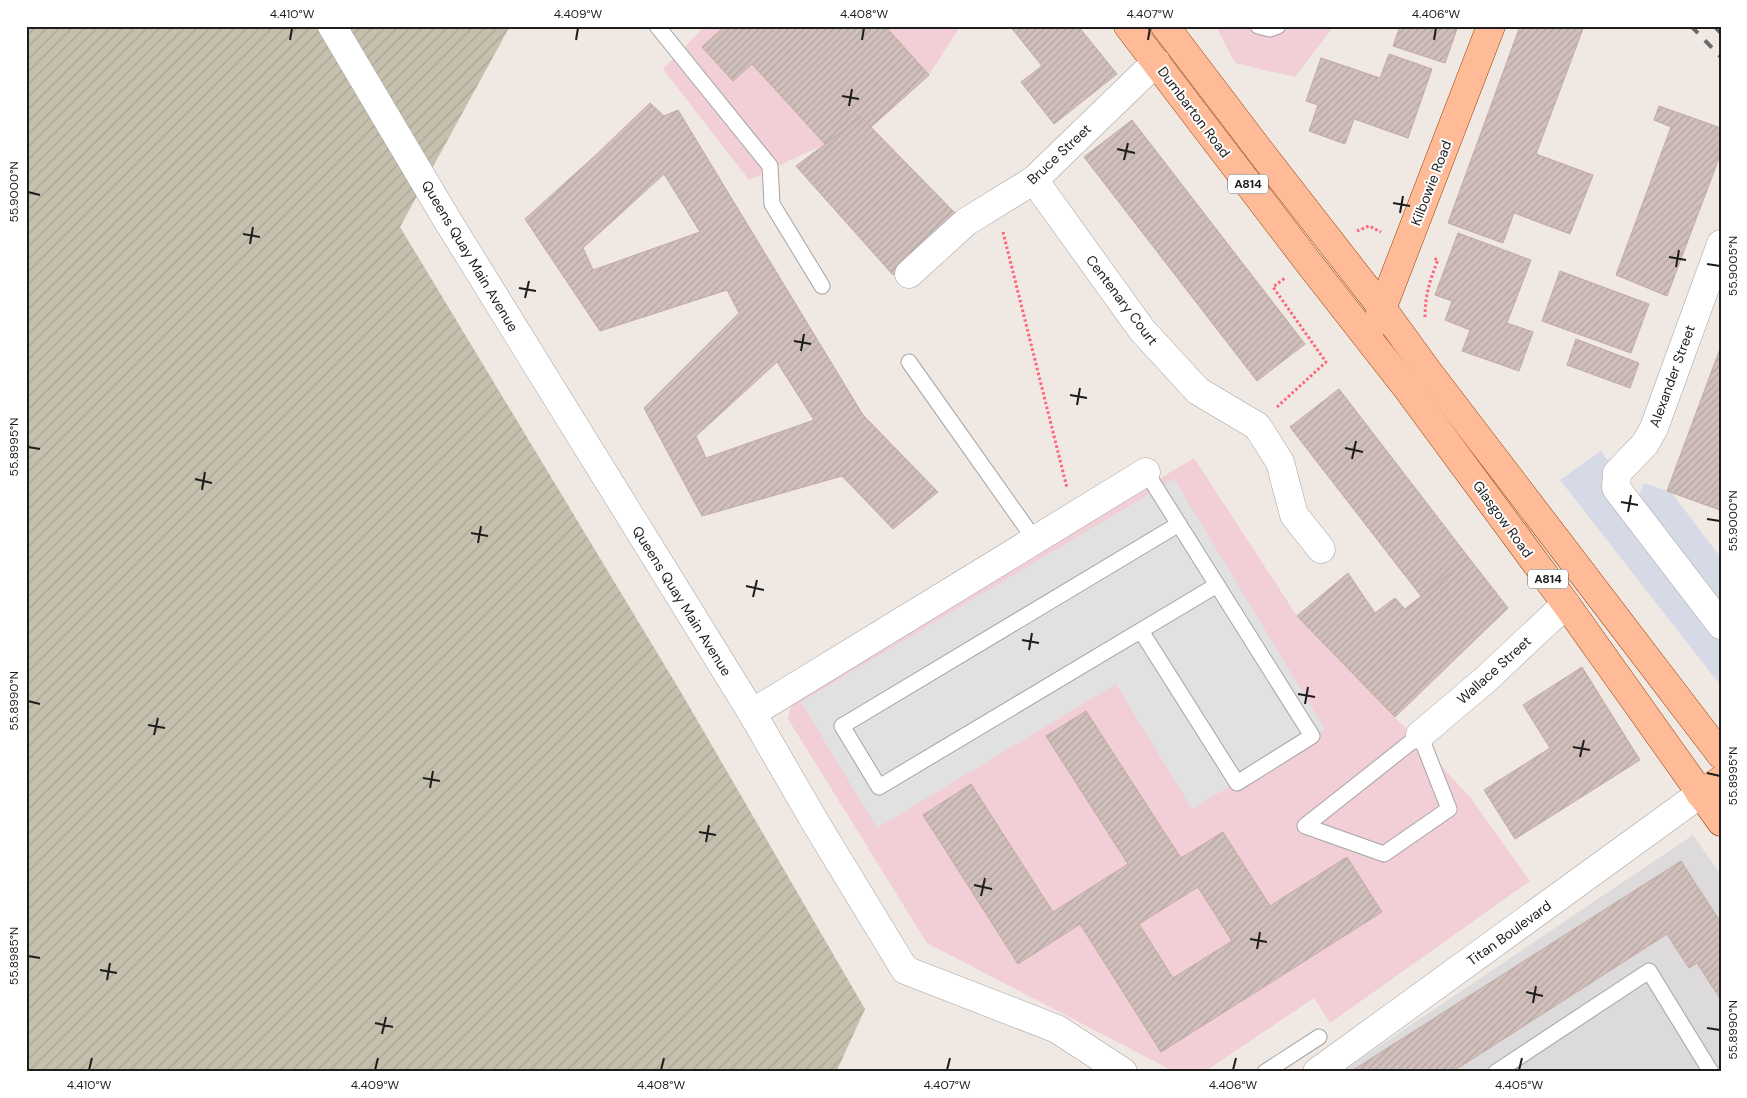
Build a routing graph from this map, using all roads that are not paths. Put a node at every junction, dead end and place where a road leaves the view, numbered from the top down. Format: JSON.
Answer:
{"nodes":[{"id":1,"x":332,"y":26,"type":"edge"},
{"id":2,"x":657,"y":26,"type":"edge"},
{"id":3,"x":1128,"y":26,"type":"edge"},
{"id":4,"x":1165,"y":26,"type":"edge"},
{"id":5,"x":1258,"y":26,"type":"edge"},
{"id":6,"x":1278,"y":26,"type":"edge"},
{"id":7,"x":1491,"y":26,"type":"edge"},
{"id":8,"x":1156,"y":62,"type":"junction"},
{"id":9,"x":1034,"y":180,"type":"junction"},
{"id":10,"x":1721,"y":244,"type":"edge"},
{"id":11,"x":909,"y":274,"type":"dead end"},
{"id":12,"x":822,"y":286,"type":"dead end"},
{"id":13,"x":1382,"y":308,"type":"junction"},
{"id":14,"x":1370,"y":340,"type":"junction"},
{"id":15,"x":909,"y":362,"type":"dead end"},
{"id":16,"x":1146,"y":472,"type":"joint"},
{"id":17,"x":1179,"y":524,"type":"junction"},
{"id":18,"x":1035,"y":540,"type":"junction"},
{"id":19,"x":1321,"y":549,"type":"dead end"},
{"id":20,"x":1217,"y":585,"type":"junction"},
{"id":21,"x":1566,"y":604,"type":"junction"},
{"id":22,"x":1721,"y":625,"type":"edge"},
{"id":23,"x":1141,"y":630,"type":"junction"},
{"id":24,"x":752,"y":713,"type":"junction"},
{"id":25,"x":1420,"y":735,"type":"junction"},
{"id":26,"x":1721,"y":755,"type":"edge"},
{"id":27,"x":1711,"y":787,"type":"edge"},
{"id":28,"x":1721,"y":822,"type":"edge"},
{"id":29,"x":1319,"y":1037,"type":"dead end"},
{"id":30,"x":1123,"y":1072,"type":"edge"},
{"id":31,"x":1265,"y":1072,"type":"edge"},
{"id":32,"x":1317,"y":1072,"type":"edge"},
{"id":33,"x":1496,"y":1072,"type":"edge"},
{"id":34,"x":1711,"y":1072,"type":"edge"}],
"edges":[{"from":1,"to":24,"type":"street","name":"Queens Quay Main Avenue"},
{"from":2,"to":12,"type":"lane"},
{"from":3,"to":8,"type":"main road","name":"Dumbarton Road","number":"A814"},
{"from":4,"to":13,"type":"main road","name":"Dumbarton Road","number":"A814"},
{"from":5,"to":6,"type":"lane"},
{"from":7,"to":13,"type":"main road","name":"Kilbowie Road"},
{"from":8,"to":9,"type":"street","name":"Bruce Street"},
{"from":8,"to":14,"type":"main road","name":"Dumbarton Road","number":"A814"},
{"from":9,"to":11,"type":"street","name":"Bruce Street"},
{"from":9,"to":19,"type":"street","name":"Centenary Court"},
{"from":10,"to":22,"type":"street","name":"Alexander Street"},
{"from":13,"to":14,"type":"main road","name":"Kilbowie Road"},
{"from":13,"to":26,"type":"main road","name":"Glasgow Road","number":"A814"},
{"from":14,"to":21,"type":"main road","name":"Glasgow Road","number":"A814"},
{"from":15,"to":18,"type":"lane"},
{"from":16,"to":17,"type":"lane"},
{"from":16,"to":18,"type":"street"},
{"from":17,"to":20,"type":"lane"},
{"from":17,"to":23,"type":"lane"},
{"from":18,"to":24,"type":"street"},
{"from":20,"to":23,"type":"lane"},
{"from":20,"to":23,"type":"lane"},
{"from":21,"to":25,"type":"street","name":"Wallace Street"},
{"from":21,"to":27,"type":"main road","name":"Glasgow Road","number":"A814"},
{"from":24,"to":30,"type":"street","name":"Queens Quay Main Avenue"},
{"from":25,"to":25,"type":"lane"},
{"from":27,"to":28,"type":"main road","name":"Glasgow Road","number":"A814"},
{"from":27,"to":32,"type":"street","name":"Titan Boulevard"},
{"from":29,"to":31,"type":"lane"},
{"from":33,"to":34,"type":"lane"}]}
